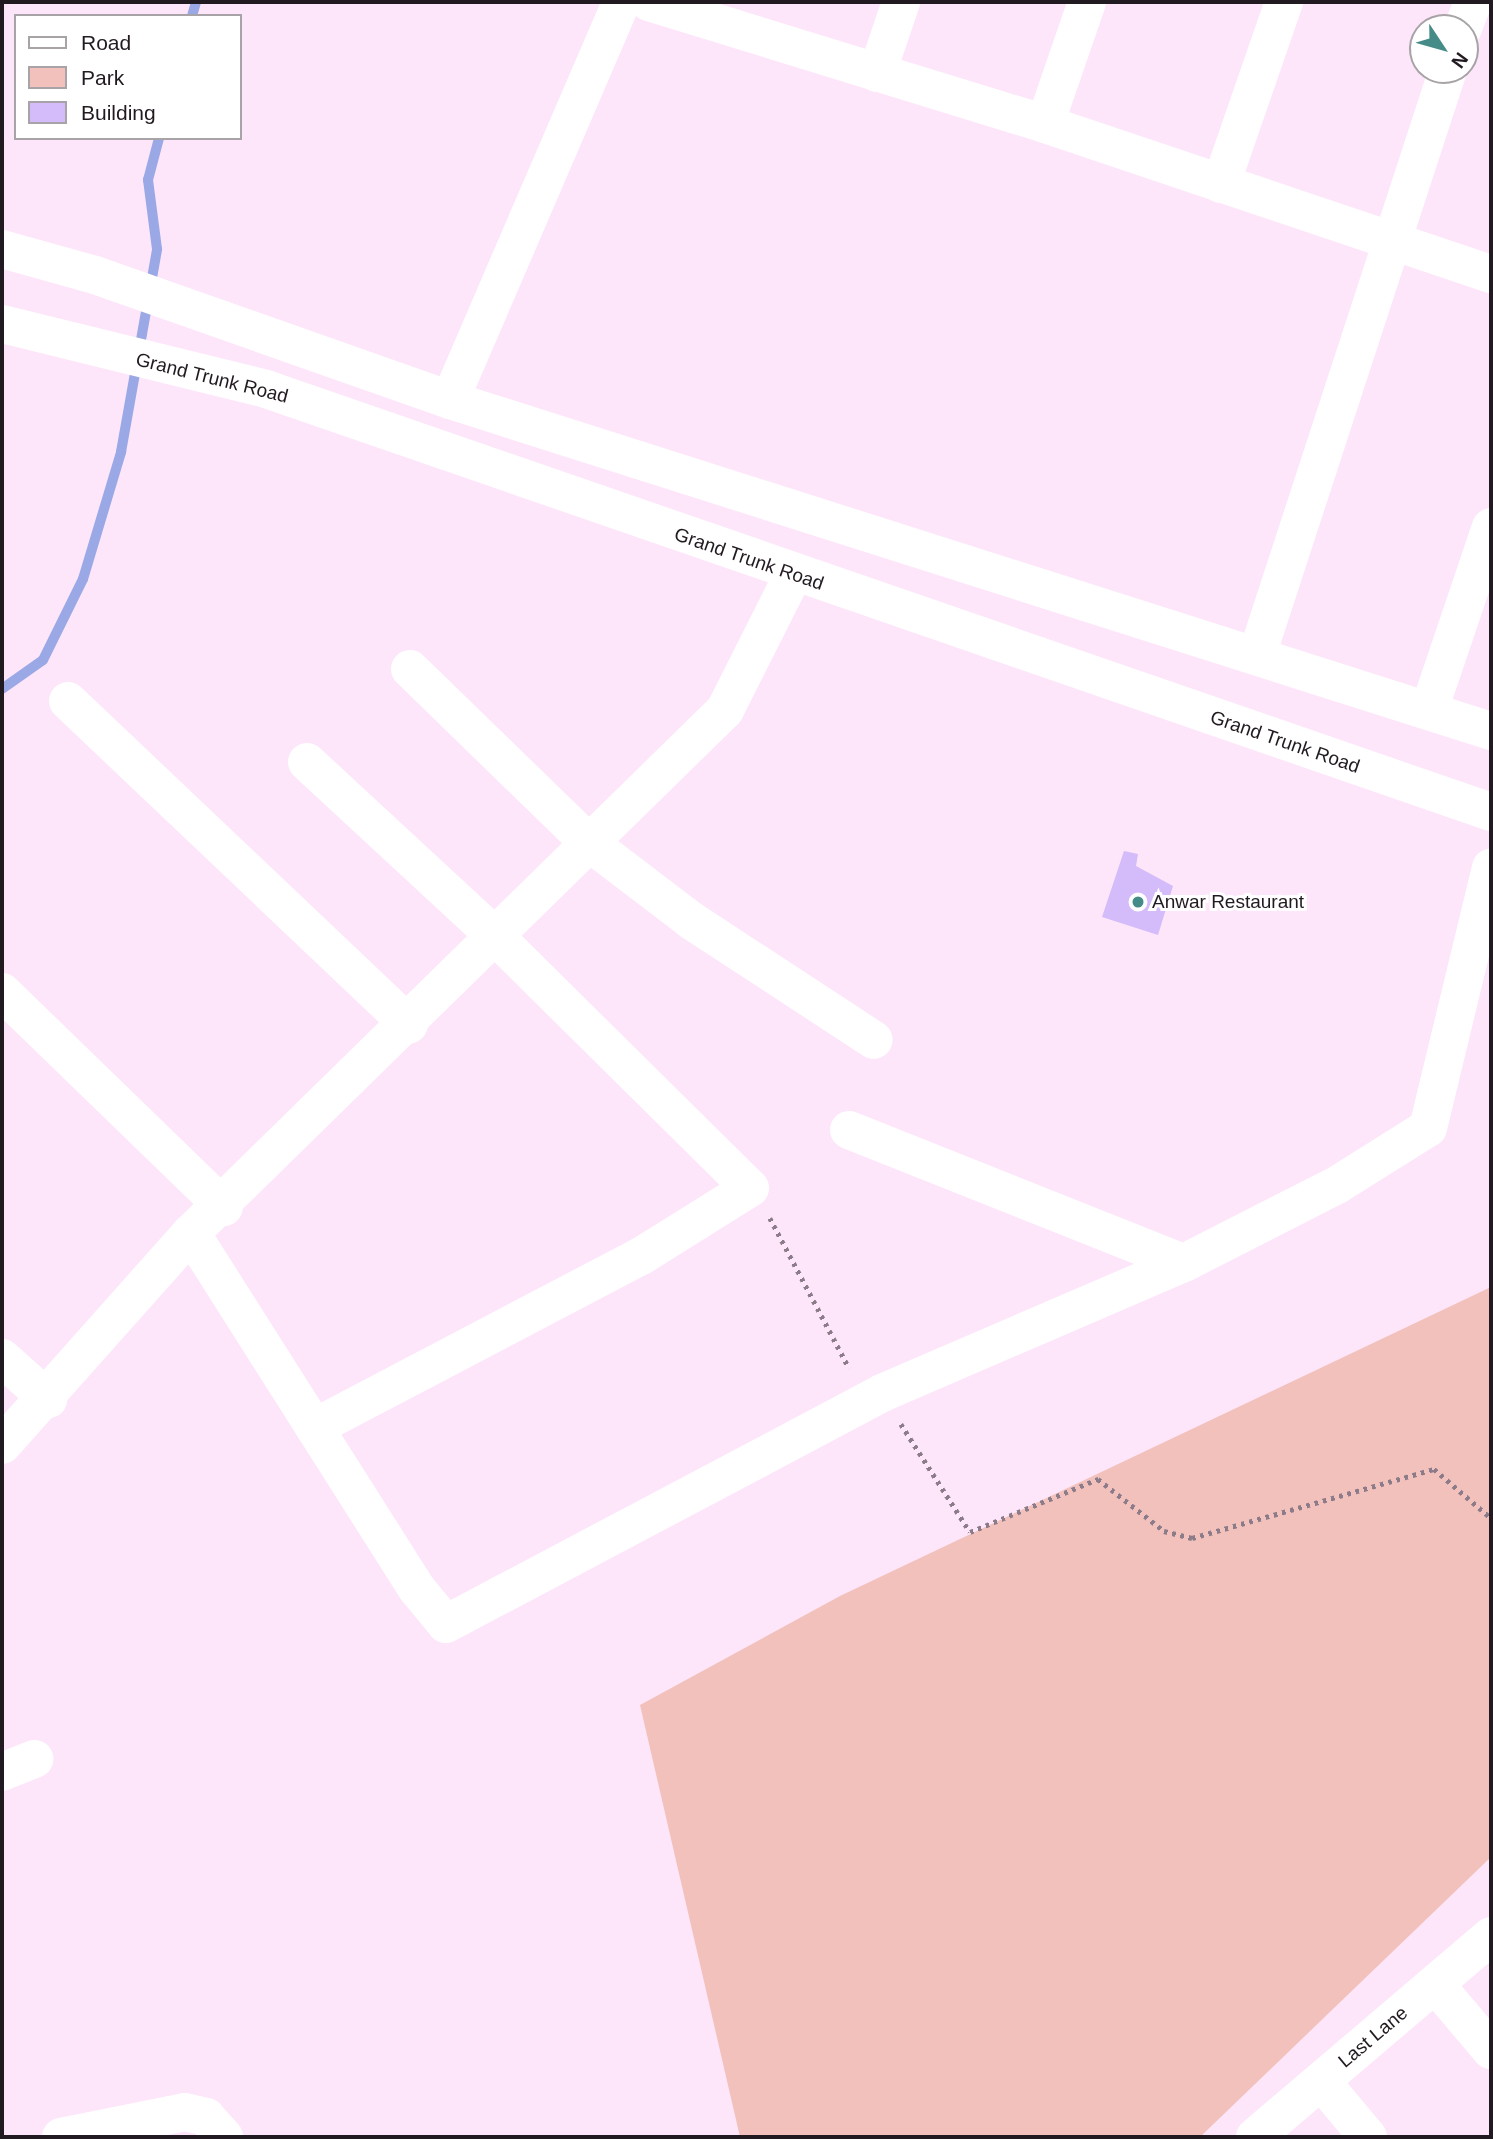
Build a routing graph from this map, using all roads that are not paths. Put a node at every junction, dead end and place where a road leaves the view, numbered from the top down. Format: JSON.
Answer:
{"nodes":[{"id":1,"x":621,"y":2,"type":"edge"},
{"id":2,"x":649,"y":2,"type":"edge"},
{"id":3,"x":901,"y":2,"type":"edge"},
{"id":4,"x":1087,"y":2,"type":"edge"},
{"id":5,"x":1283,"y":2,"type":"edge"},
{"id":6,"x":877,"y":73,"type":"junction"},
{"id":7,"x":1443,"y":84,"type":"edge"},
{"id":8,"x":1045,"y":124,"type":"junction"},
{"id":9,"x":1221,"y":184,"type":"junction"},
{"id":10,"x":1388,"y":240,"type":"junction"},
{"id":11,"x":2,"y":249,"type":"edge"},
{"id":12,"x":1491,"y":274,"type":"edge"},
{"id":13,"x":2,"y":324,"type":"edge"},
{"id":14,"x":450,"y":400,"type":"junction"},
{"id":15,"x":1491,"y":527,"type":"edge"},
{"id":16,"x":793,"y":575,"type":"junction"},
{"id":17,"x":1257,"y":655,"type":"junction"},
{"id":18,"x":410,"y":669,"type":"dead end"},
{"id":19,"x":68,"y":701,"type":"dead end"},
{"id":20,"x":1429,"y":710,"type":"junction"},
{"id":21,"x":1491,"y":731,"type":"edge"},
{"id":22,"x":307,"y":762,"type":"dead end"},
{"id":23,"x":1491,"y":812,"type":"edge"},
{"id":24,"x":587,"y":841,"type":"junction"},
{"id":25,"x":1491,"y":868,"type":"edge"},
{"id":26,"x":496,"y":937,"type":"junction"},
{"id":27,"x":2,"y":992,"type":"edge"},
{"id":28,"x":409,"y":1025,"type":"junction"},
{"id":29,"x":874,"y":1040,"type":"dead end"},
{"id":30,"x":849,"y":1130,"type":"dead end"},
{"id":31,"x":224,"y":1208,"type":"junction"},
{"id":32,"x":191,"y":1233,"type":"junction"},
{"id":33,"x":1184,"y":1263,"type":"junction"},
{"id":34,"x":2,"y":1358,"type":"edge"},
{"id":35,"x":48,"y":1399,"type":"junction"},
{"id":36,"x":314,"y":1428,"type":"junction"},
{"id":37,"x":2,"y":1445,"type":"edge"},
{"id":38,"x":1491,"y":1936,"type":"edge"},
{"id":39,"x":1435,"y":1984,"type":"junction"},
{"id":40,"x":1491,"y":2050,"type":"edge"},
{"id":41,"x":1321,"y":2081,"type":"junction"},
{"id":42,"x":61,"y":2137,"type":"edge"},
{"id":43,"x":224,"y":2137,"type":"edge"},
{"id":44,"x":1255,"y":2137,"type":"edge"},
{"id":45,"x":1368,"y":2137,"type":"edge"}],
"edges":[{"from":1,"to":14,"type":"main road"},
{"from":2,"to":6,"type":"main road"},
{"from":3,"to":6,"type":"main road"},
{"from":4,"to":8,"type":"main road"},
{"from":5,"to":9,"type":"main road"},
{"from":6,"to":8,"type":"main road"},
{"from":7,"to":10,"type":"main road"},
{"from":8,"to":9,"type":"main road"},
{"from":9,"to":10,"type":"main road"},
{"from":10,"to":12,"type":"main road"},
{"from":10,"to":17,"type":"main road"},
{"from":11,"to":14,"type":"main road"},
{"from":13,"to":16,"type":"main road","name":"Grand Trunk Road"},
{"from":14,"to":17,"type":"main road"},
{"from":15,"to":20,"type":"main road"},
{"from":16,"to":23,"type":"main road","name":"Grand Trunk Road"},
{"from":16,"to":24,"type":"main road"},
{"from":17,"to":20,"type":"main road"},
{"from":18,"to":24,"type":"main road"},
{"from":19,"to":28,"type":"main road"},
{"from":20,"to":21,"type":"main road"},
{"from":22,"to":26,"type":"main road"},
{"from":24,"to":26,"type":"main road"},
{"from":24,"to":29,"type":"main road"},
{"from":25,"to":33,"type":"main road"},
{"from":26,"to":28,"type":"main road"},
{"from":26,"to":36,"type":"main road"},
{"from":27,"to":31,"type":"main road"},
{"from":28,"to":31,"type":"main road"},
{"from":30,"to":33,"type":"main road"},
{"from":31,"to":32,"type":"main road"},
{"from":32,"to":35,"type":"main road"},
{"from":32,"to":36,"type":"main road"},
{"from":33,"to":36,"type":"main road"},
{"from":34,"to":35,"type":"main road"},
{"from":35,"to":37,"type":"main road"},
{"from":38,"to":39,"type":"main road","name":"Last Lane"},
{"from":39,"to":40,"type":"main road"},
{"from":39,"to":41,"type":"main road","name":"Last Lane"},
{"from":41,"to":44,"type":"main road","name":"Last Lane"},
{"from":41,"to":45,"type":"main road"},
{"from":42,"to":43,"type":"main road"}]}
